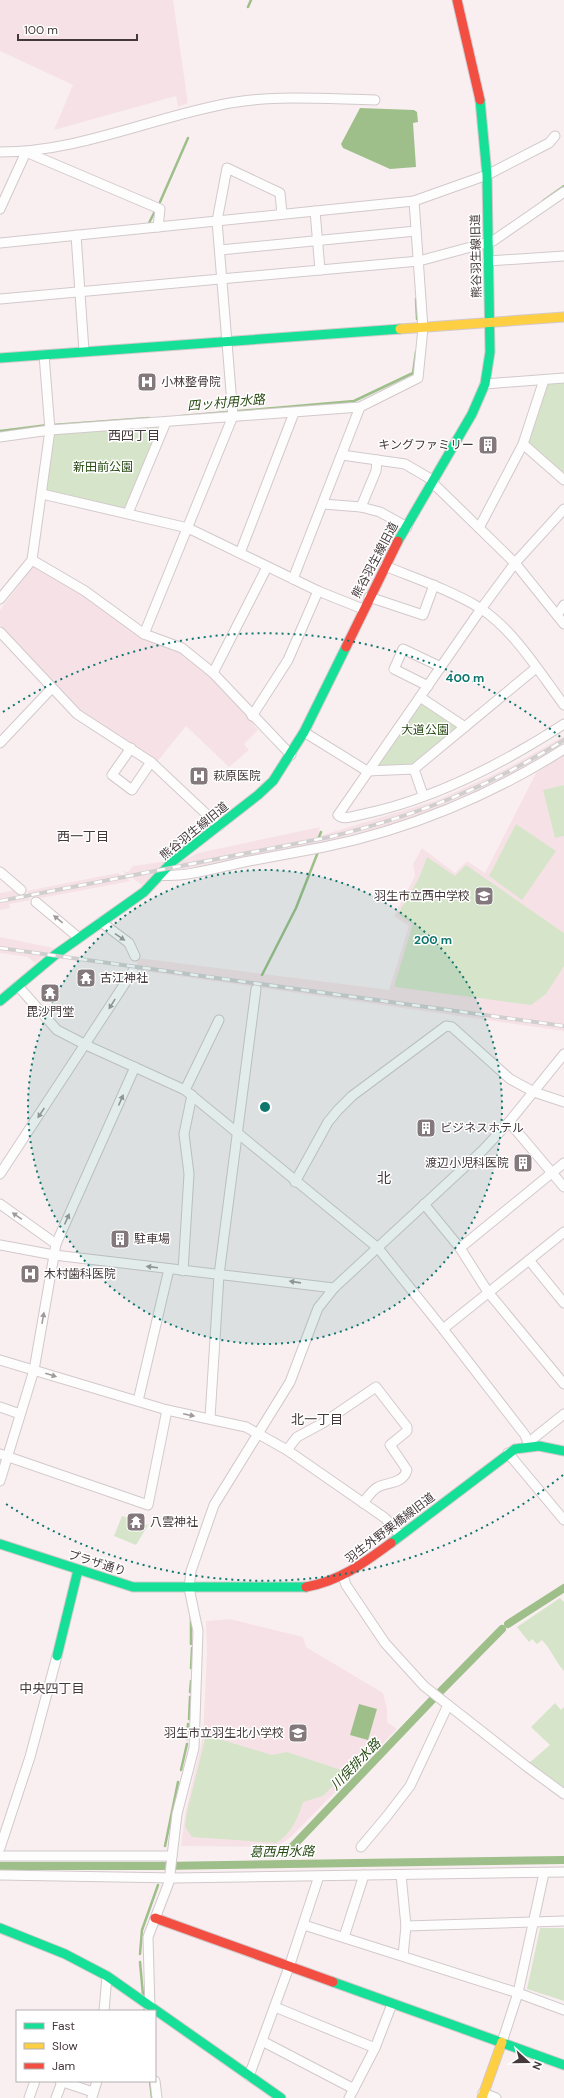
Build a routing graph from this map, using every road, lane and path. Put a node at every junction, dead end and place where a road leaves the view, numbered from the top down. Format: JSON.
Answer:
{"nodes":[{"id":1,"x":457,"y":0,"type":"edge"},
{"id":2,"x":375,"y":100,"type":"dead end"},
{"id":3,"x":555,"y":136,"type":"dead end"},
{"id":4,"x":0,"y":152,"type":"edge"},
{"id":5,"x":26,"y":152,"type":"junction"},
{"id":6,"x":487,"y":175,"type":"junction"},
{"id":7,"x":564,"y":192,"type":"edge"},
{"id":8,"x":414,"y":201,"type":"junction"},
{"id":9,"x":0,"y":209,"type":"edge"},
{"id":10,"x":315,"y":211,"type":"junction"},
{"id":11,"x":282,"y":214,"type":"junction"},
{"id":12,"x":217,"y":221,"type":"junction"},
{"id":13,"x":158,"y":227,"type":"junction"},
{"id":14,"x":416,"y":231,"type":"junction"},
{"id":15,"x":76,"y":235,"type":"junction"},
{"id":16,"x":318,"y":241,"type":"junction"},
{"id":17,"x":487,"y":241,"type":"junction"},
{"id":18,"x":0,"y":243,"type":"edge"},
{"id":19,"x":220,"y":250,"type":"junction"},
{"id":20,"x":564,"y":256,"type":"edge"},
{"id":21,"x":488,"y":261,"type":"junction"},
{"id":22,"x":419,"y":262,"type":"junction"},
{"id":23,"x":320,"y":270,"type":"junction"},
{"id":24,"x":222,"y":280,"type":"junction"},
{"id":25,"x":80,"y":292,"type":"junction"},
{"id":26,"x":0,"y":299,"type":"edge"},
{"id":27,"x":564,"y":317,"type":"edge"},
{"id":28,"x":490,"y":322,"type":"junction"},
{"id":29,"x":423,"y":328,"type":"junction"},
{"id":30,"x":227,"y":342,"type":"junction"},
{"id":31,"x":84,"y":351,"type":"junction"},
{"id":32,"x":44,"y":355,"type":"junction"},
{"id":33,"x":0,"y":358,"type":"edge"},
{"id":34,"x":564,"y":378,"type":"edge"},
{"id":35,"x":544,"y":380,"type":"junction"},
{"id":36,"x":485,"y":384,"type":"junction"},
{"id":37,"x":360,"y":407,"type":"junction"},
{"id":38,"x":294,"y":413,"type":"junction"},
{"id":39,"x":233,"y":416,"type":"junction"},
{"id":40,"x":166,"y":422,"type":"junction"},
{"id":41,"x":50,"y":430,"type":"junction"},
{"id":42,"x":0,"y":437,"type":"edge"},
{"id":43,"x":524,"y":444,"type":"junction"},
{"id":44,"x":342,"y":455,"type":"junction"},
{"id":45,"x":377,"y":460,"type":"junction"},
{"id":46,"x":564,"y":480,"type":"edge"},
{"id":47,"x":433,"y":483,"type":"junction"},
{"id":48,"x":42,"y":494,"type":"junction"},
{"id":49,"x":323,"y":504,"type":"junction"},
{"id":50,"x":361,"y":507,"type":"junction"},
{"id":51,"x":564,"y":509,"type":"edge"},
{"id":52,"x":128,"y":513,"type":"junction"},
{"id":53,"x":560,"y":521,"type":"edge"},
{"id":54,"x":407,"y":527,"type":"junction"},
{"id":55,"x":188,"y":528,"type":"junction"},
{"id":56,"x":479,"y":528,"type":"junction"},
{"id":57,"x":240,"y":554,"type":"junction"},
{"id":58,"x":32,"y":560,"type":"junction"},
{"id":59,"x":515,"y":563,"type":"junction"},
{"id":60,"x":385,"y":566,"type":"junction"},
{"id":61,"x":267,"y":567,"type":"junction"},
{"id":62,"x":293,"y":579,"type":"junction"},
{"id":63,"x":434,"y":585,"type":"junction"},
{"id":64,"x":318,"y":591,"type":"junction"},
{"id":65,"x":369,"y":597,"type":"junction"},
{"id":66,"x":0,"y":599,"type":"edge"},
{"id":67,"x":564,"y":605,"type":"edge"},
{"id":68,"x":363,"y":609,"type":"junction"},
{"id":69,"x":481,"y":609,"type":"junction"},
{"id":70,"x":557,"y":615,"type":"junction"},
{"id":71,"x":564,"y":624,"type":"edge"},
{"id":72,"x":0,"y":632,"type":"edge"},
{"id":73,"x":144,"y":634,"type":"junction"},
{"id":74,"x":441,"y":667,"type":"junction"},
{"id":75,"x":536,"y":668,"type":"junction"},
{"id":76,"x":212,"y":673,"type":"junction"},
{"id":77,"x":428,"y":686,"type":"junction"},
{"id":78,"x":51,"y":688,"type":"junction"},
{"id":79,"x":420,"y":698,"type":"junction"},
{"id":80,"x":564,"y":705,"type":"edge"},
{"id":81,"x":252,"y":716,"type":"junction"},
{"id":82,"x":564,"y":724,"type":"edge"},
{"id":83,"x":465,"y":727,"type":"junction"},
{"id":84,"x":304,"y":732,"type":"junction"},
{"id":85,"x":0,"y":743,"type":"edge"},
{"id":86,"x":131,"y":748,"type":"junction"},
{"id":87,"x":564,"y":749,"type":"edge"},
{"id":88,"x":291,"y":755,"type":"junction"},
{"id":89,"x":151,"y":762,"type":"junction"},
{"id":90,"x":414,"y":769,"type":"junction"},
{"id":91,"x":367,"y":771,"type":"junction"},
{"id":92,"x":423,"y":795,"type":"junction"},
{"id":93,"x":219,"y":826,"type":"junction"},
{"id":94,"x":0,"y":872,"type":"edge"},
{"id":95,"x":160,"y":875,"type":"junction"},
{"id":96,"x":21,"y":890,"type":"dead end"},
{"id":97,"x":36,"y":902,"type":"dead end"},
{"id":98,"x":101,"y":922,"type":"junction"},
{"id":99,"x":79,"y":938,"type":"junction"},
{"id":100,"x":135,"y":956,"type":"dead end"},
{"id":101,"x":133,"y":971,"type":"dead end"},
{"id":102,"x":18,"y":986,"type":"junction"},
{"id":103,"x":256,"y":989,"type":"dead end"},
{"id":104,"x":0,"y":1001,"type":"edge"},
{"id":105,"x":219,"y":1020,"type":"dead end"},
{"id":106,"x":86,"y":1045,"type":"junction"},
{"id":107,"x":564,"y":1054,"type":"edge"},
{"id":108,"x":135,"y":1067,"type":"junction"},
{"id":109,"x":534,"y":1092,"type":"junction"},
{"id":110,"x":189,"y":1093,"type":"junction"},
{"id":111,"x":564,"y":1102,"type":"edge"},
{"id":112,"x":510,"y":1122,"type":"junction"},
{"id":113,"x":236,"y":1134,"type":"junction"},
{"id":114,"x":564,"y":1163,"type":"edge"},
{"id":115,"x":552,"y":1172,"type":"junction"},
{"id":116,"x":0,"y":1174,"type":"edge"},
{"id":117,"x":296,"y":1182,"type":"junction"},
{"id":118,"x":564,"y":1186,"type":"edge"},
{"id":119,"x":0,"y":1204,"type":"edge"},
{"id":120,"x":424,"y":1204,"type":"junction"},
{"id":121,"x":564,"y":1232,"type":"edge"},
{"id":122,"x":56,"y":1244,"type":"junction"},
{"id":123,"x":0,"y":1245,"type":"edge"},
{"id":124,"x":378,"y":1248,"type":"junction"},
{"id":125,"x":460,"y":1248,"type":"junction"},
{"id":126,"x":54,"y":1255,"type":"junction"},
{"id":127,"x":529,"y":1260,"type":"junction"},
{"id":128,"x":169,"y":1269,"type":"junction"},
{"id":129,"x":184,"y":1271,"type":"junction"},
{"id":130,"x":219,"y":1275,"type":"junction"},
{"id":131,"x":334,"y":1288,"type":"junction"},
{"id":132,"x":488,"y":1292,"type":"junction"},
{"id":133,"x":564,"y":1303,"type":"edge"},
{"id":134,"x":443,"y":1329,"type":"junction"},
{"id":135,"x":0,"y":1360,"type":"edge"},
{"id":136,"x":34,"y":1370,"type":"junction"},
{"id":137,"x":564,"y":1384,"type":"edge"},
{"id":138,"x":138,"y":1401,"type":"junction"},
{"id":139,"x":0,"y":1407,"type":"edge"},
{"id":140,"x":166,"y":1410,"type":"junction"},
{"id":141,"x":20,"y":1414,"type":"junction"},
{"id":142,"x":564,"y":1414,"type":"edge"},
{"id":143,"x":210,"y":1418,"type":"junction"},
{"id":144,"x":259,"y":1434,"type":"junction"},
{"id":145,"x":529,"y":1445,"type":"junction"},
{"id":146,"x":286,"y":1450,"type":"junction"},
{"id":147,"x":564,"y":1451,"type":"edge"},
{"id":148,"x":508,"y":1453,"type":"junction"},
{"id":149,"x":3,"y":1455,"type":"edge"},
{"id":150,"x":0,"y":1481,"type":"edge"},
{"id":151,"x":363,"y":1504,"type":"junction"},
{"id":152,"x":564,"y":1520,"type":"edge"},
{"id":153,"x":400,"y":1535,"type":"junction"},
{"id":154,"x":0,"y":1544,"type":"edge"},
{"id":155,"x":78,"y":1570,"type":"junction"},
{"id":156,"x":344,"y":1576,"type":"junction"},
{"id":157,"x":189,"y":1588,"type":"junction"},
{"id":158,"x":448,"y":1705,"type":"junction"},
{"id":159,"x":564,"y":1794,"type":"edge"},
{"id":160,"x":361,"y":1847,"type":"dead end"},
{"id":161,"x":0,"y":1848,"type":"edge"},
{"id":162,"x":0,"y":1856,"type":"edge"},
{"id":163,"x":172,"y":1857,"type":"junction"},
{"id":164,"x":564,"y":1872,"type":"edge"},
{"id":165,"x":544,"y":1873,"type":"junction"},
{"id":166,"x":364,"y":1875,"type":"junction"},
{"id":167,"x":401,"y":1875,"type":"junction"},
{"id":168,"x":0,"y":1876,"type":"edge"},
{"id":169,"x":170,"y":1876,"type":"junction"},
{"id":170,"x":319,"y":1876,"type":"junction"},
{"id":171,"x":155,"y":1918,"type":"junction"},
{"id":172,"x":564,"y":1920,"type":"edge"},
{"id":173,"x":534,"y":1922,"type":"junction"},
{"id":174,"x":304,"y":1925,"type":"junction"},
{"id":175,"x":406,"y":1926,"type":"junction"},
{"id":176,"x":0,"y":1928,"type":"edge"},
{"id":177,"x":344,"y":1937,"type":"junction"},
{"id":178,"x":403,"y":1956,"type":"junction"},
{"id":179,"x":289,"y":1967,"type":"junction"},
{"id":180,"x":107,"y":1976,"type":"junction"},
{"id":181,"x":518,"y":1993,"type":"junction"},
{"id":182,"x":392,"y":2004,"type":"junction"},
{"id":183,"x":275,"y":2007,"type":"junction"},
{"id":184,"x":150,"y":2009,"type":"edge"},
{"id":185,"x":104,"y":2010,"type":"edge"},
{"id":186,"x":564,"y":2010,"type":"edge"},
{"id":187,"x":156,"y":2013,"type":"edge"},
{"id":188,"x":262,"y":2041,"type":"junction"},
{"id":189,"x":502,"y":2042,"type":"junction"},
{"id":190,"x":375,"y":2048,"type":"junction"},
{"id":191,"x":564,"y":2065,"type":"edge"},
{"id":192,"x":249,"y":2076,"type":"junction"},
{"id":193,"x":35,"y":2082,"type":"edge"},
{"id":194,"x":61,"y":2082,"type":"edge"},
{"id":195,"x":63,"y":2082,"type":"edge"},
{"id":196,"x":97,"y":2082,"type":"edge"},
{"id":197,"x":155,"y":2082,"type":"edge"},
{"id":198,"x":354,"y":2089,"type":"junction"},
{"id":199,"x":92,"y":2095,"type":"edge"},
{"id":200,"x":482,"y":2096,"type":"edge"},
{"id":201,"x":29,"y":2098,"type":"edge"},
{"id":202,"x":56,"y":2098,"type":"edge"},
{"id":203,"x":157,"y":2098,"type":"edge"},
{"id":204,"x":281,"y":2098,"type":"edge"},
{"id":205,"x":349,"y":2098,"type":"edge"},
{"id":206,"x":496,"y":2098,"type":"edge"}],
"edges":[{"from":1,"to":6,"type":"street","name":"熊谷羽生線旧道"},
{"from":2,"to":5,"type":"street"},
{"from":3,"to":6,"type":"street"},
{"from":4,"to":5,"type":"street"},
{"from":5,"to":9,"type":"street"},
{"from":5,"to":13,"type":"street"},
{"from":6,"to":8,"type":"street"},
{"from":6,"to":17,"type":"street","name":"熊谷羽生線旧道"},
{"from":7,"to":17,"type":"street"},
{"from":8,"to":10,"type":"street"},
{"from":8,"to":14,"type":"street"},
{"from":10,"to":11,"type":"street"},
{"from":10,"to":16,"type":"street"},
{"from":11,"to":12,"type":"street"},
{"from":11,"to":12,"type":"street"},
{"from":12,"to":13,"type":"street"},
{"from":12,"to":19,"type":"street"},
{"from":13,"to":15,"type":"street"},
{"from":14,"to":16,"type":"street"},
{"from":14,"to":22,"type":"street"},
{"from":15,"to":18,"type":"street"},
{"from":15,"to":25,"type":"street"},
{"from":16,"to":19,"type":"street"},
{"from":16,"to":23,"type":"street"},
{"from":17,"to":21,"type":"street","name":"熊谷羽生線旧道"},
{"from":17,"to":22,"type":"street"},
{"from":19,"to":24,"type":"street"},
{"from":20,"to":21,"type":"street"},
{"from":21,"to":28,"type":"street","name":"熊谷羽生線旧道"},
{"from":22,"to":23,"type":"street"},
{"from":22,"to":29,"type":"street"},
{"from":23,"to":24,"type":"street"},
{"from":24,"to":25,"type":"street"},
{"from":24,"to":30,"type":"street"},
{"from":25,"to":26,"type":"street"},
{"from":25,"to":31,"type":"street"},
{"from":27,"to":28,"type":"street"},
{"from":28,"to":29,"type":"street"},
{"from":28,"to":36,"type":"street","name":"熊谷羽生線旧道"},
{"from":29,"to":30,"type":"street"},
{"from":29,"to":37,"type":"street"},
{"from":30,"to":31,"type":"street"},
{"from":30,"to":39,"type":"street"},
{"from":31,"to":32,"type":"street"},
{"from":32,"to":33,"type":"street"},
{"from":32,"to":41,"type":"street"},
{"from":34,"to":35,"type":"street"},
{"from":35,"to":36,"type":"street"},
{"from":35,"to":43,"type":"street"},
{"from":36,"to":47,"type":"street","name":"熊谷羽生線旧道"},
{"from":37,"to":38,"type":"street"},
{"from":37,"to":44,"type":"street"},
{"from":38,"to":39,"type":"street"},
{"from":38,"to":57,"type":"street"},
{"from":39,"to":40,"type":"street"},
{"from":39,"to":55,"type":"street"},
{"from":40,"to":41,"type":"street"},
{"from":40,"to":52,"type":"street"},
{"from":41,"to":42,"type":"street"},
{"from":41,"to":48,"type":"street"},
{"from":43,"to":46,"type":"street"},
{"from":43,"to":56,"type":"street"},
{"from":44,"to":45,"type":"street"},
{"from":44,"to":49,"type":"street"},
{"from":45,"to":47,"type":"street"},
{"from":45,"to":50,"type":"street"},
{"from":47,"to":54,"type":"street","name":"熊谷羽生線旧道"},
{"from":47,"to":56,"type":"street"},
{"from":48,"to":52,"type":"street"},
{"from":48,"to":58,"type":"street"},
{"from":49,"to":50,"type":"street"},
{"from":49,"to":62,"type":"street"},
{"from":50,"to":54,"type":"street"},
{"from":51,"to":53,"type":"street"},
{"from":52,"to":55,"type":"street"},
{"from":53,"to":59,"type":"street"},
{"from":54,"to":60,"type":"street","name":"熊谷羽生線旧道"},
{"from":55,"to":57,"type":"street"},
{"from":55,"to":73,"type":"street"},
{"from":56,"to":59,"type":"street"},
{"from":57,"to":61,"type":"street"},
{"from":58,"to":66,"type":"street"},
{"from":58,"to":73,"type":"street"},
{"from":59,"to":69,"type":"street"},
{"from":59,"to":70,"type":"street"},
{"from":60,"to":63,"type":"street"},
{"from":60,"to":65,"type":"street","name":"熊谷羽生線旧道"},
{"from":61,"to":62,"type":"street"},
{"from":61,"to":76,"type":"street"},
{"from":62,"to":64,"type":"street"},
{"from":63,"to":65,"type":"street"},
{"from":63,"to":69,"type":"street"},
{"from":64,"to":68,"type":"street"},
{"from":64,"to":81,"type":"street"},
{"from":65,"to":68,"type":"street","name":"熊谷羽生線旧道"},
{"from":67,"to":70,"type":"street"},
{"from":68,"to":84,"type":"street","name":"熊谷羽生線旧道"},
{"from":69,"to":74,"type":"street"},
{"from":69,"to":75,"type":"street"},
{"from":70,"to":71,"type":"street"},
{"from":72,"to":78,"type":"street"},
{"from":73,"to":76,"type":"street"},
{"from":74,"to":77,"type":"street"},
{"from":74,"to":77,"type":"street"},
{"from":75,"to":80,"type":"street"},
{"from":75,"to":83,"type":"street"},
{"from":76,"to":81,"type":"street"},
{"from":77,"to":79,"type":"street"},
{"from":78,"to":85,"type":"street"},
{"from":78,"to":86,"type":"street"},
{"from":79,"to":83,"type":"street"},
{"from":79,"to":91,"type":"street"},
{"from":81,"to":88,"type":"street"},
{"from":82,"to":92,"type":"street"},
{"from":83,"to":90,"type":"street"},
{"from":84,"to":88,"type":"street","name":"熊谷羽生線旧道"},
{"from":84,"to":91,"type":"street"},
{"from":86,"to":89,"type":"street"},
{"from":86,"to":89,"type":"street"},
{"from":87,"to":95,"type":"street"},
{"from":88,"to":93,"type":"street","name":"熊谷羽生線旧道"},
{"from":89,"to":93,"type":"street"},
{"from":90,"to":91,"type":"street"},
{"from":90,"to":92,"type":"street"},
{"from":91,"to":92,"type":"street"},
{"from":93,"to":95,"type":"street","name":"熊谷羽生線旧道"},
{"from":94,"to":96,"type":"street"},
{"from":95,"to":98,"type":"street","name":"熊谷羽生線旧道"},
{"from":99,"to":97,"type":"street","one_way":true},
{"from":98,"to":99,"type":"street","name":"熊谷羽生線旧道"},
{"from":98,"to":100,"type":"street","one_way":true},
{"from":99,"to":102,"type":"street","name":"熊谷羽生線旧道"},
{"from":101,"to":106,"type":"street","one_way":true},
{"from":102,"to":104,"type":"street","name":"熊谷羽生線旧道"},
{"from":102,"to":106,"type":"street"},
{"from":103,"to":113,"type":"street"},
{"from":105,"to":110,"type":"street"},
{"from":106,"to":108,"type":"street"},
{"from":106,"to":116,"type":"street","one_way":true},
{"from":107,"to":109,"type":"street"},
{"from":108,"to":110,"type":"street"},
{"from":122,"to":108,"type":"street","one_way":true},
{"from":109,"to":111,"type":"street"},
{"from":109,"to":112,"type":"street"},
{"from":109,"to":117,"type":"street"},
{"from":110,"to":113,"type":"street"},
{"from":110,"to":129,"type":"street"},
{"from":112,"to":115,"type":"street"},
{"from":112,"to":120,"type":"street"},
{"from":113,"to":117,"type":"street"},
{"from":113,"to":130,"type":"street"},
{"from":114,"to":115,"type":"street"},
{"from":115,"to":118,"type":"street"},
{"from":115,"to":125,"type":"street"},
{"from":117,"to":124,"type":"street"},
{"from":122,"to":119,"type":"street","one_way":true},
{"from":120,"to":124,"type":"street"},
{"from":120,"to":125,"type":"street"},
{"from":121,"to":127,"type":"street"},
{"from":122,"to":126,"type":"street"},
{"from":123,"to":126,"type":"street"},
{"from":124,"to":131,"type":"street"},
{"from":124,"to":134,"type":"street"},
{"from":125,"to":132,"type":"street"},
{"from":128,"to":126,"type":"street","one_way":true},
{"from":136,"to":126,"type":"street","one_way":true},
{"from":127,"to":132,"type":"street"},
{"from":127,"to":133,"type":"street"},
{"from":128,"to":129,"type":"street"},
{"from":128,"to":138,"type":"street"},
{"from":129,"to":130,"type":"street"},
{"from":131,"to":130,"type":"street","one_way":true},
{"from":130,"to":143,"type":"street"},
{"from":131,"to":144,"type":"street"},
{"from":132,"to":134,"type":"street"},
{"from":132,"to":137,"type":"street"},
{"from":134,"to":145,"type":"street"},
{"from":135,"to":136,"type":"street"},
{"from":136,"to":138,"type":"street","one_way":true},
{"from":136,"to":141,"type":"street"},
{"from":138,"to":140,"type":"street"},
{"from":139,"to":141,"type":"street"},
{"from":140,"to":143,"type":"street","one_way":true},
{"from":140,"to":149,"type":"street"},
{"from":141,"to":149,"type":"street"},
{"from":142,"to":145,"type":"street"},
{"from":143,"to":144,"type":"street"},
{"from":144,"to":146,"type":"street"},
{"from":144,"to":157,"type":"street"},
{"from":145,"to":147,"type":"street","name":"羽生外野栗橋線旧道"},
{"from":145,"to":148,"type":"street","name":"羽生外野栗橋線旧道"},
{"from":146,"to":151,"type":"street"},
{"from":146,"to":151,"type":"street"},
{"from":148,"to":152,"type":"street"},
{"from":148,"to":153,"type":"street","name":"羽生外野栗橋線旧道"},
{"from":149,"to":150,"type":"street"},
{"from":151,"to":153,"type":"street"},
{"from":153,"to":156,"type":"street","name":"羽生外野栗橋線旧道"},
{"from":154,"to":155,"type":"street","name":"プラザ通り"},
{"from":155,"to":157,"type":"street","name":"プラザ通り"},
{"from":155,"to":161,"type":"street"},
{"from":156,"to":157,"type":"street","name":"羽生外野栗橋線旧道"},
{"from":156,"to":158,"type":"street"},
{"from":157,"to":163,"type":"street"},
{"from":158,"to":159,"type":"street"},
{"from":158,"to":160,"type":"street"},
{"from":162,"to":163,"type":"street"},
{"from":163,"to":169,"type":"street"},
{"from":164,"to":165,"type":"street"},
{"from":165,"to":167,"type":"street"},
{"from":165,"to":173,"type":"street"},
{"from":166,"to":167,"type":"street"},
{"from":166,"to":170,"type":"street"},
{"from":166,"to":177,"type":"street"},
{"from":167,"to":175,"type":"street"},
{"from":168,"to":169,"type":"street"},
{"from":169,"to":170,"type":"street"},
{"from":169,"to":171,"type":"street"},
{"from":170,"to":174,"type":"street"},
{"from":171,"to":179,"type":"street"},
{"from":171,"to":184,"type":"street"},
{"from":172,"to":173,"type":"street"},
{"from":173,"to":175,"type":"street"},
{"from":173,"to":181,"type":"street"},
{"from":174,"to":177,"type":"street"},
{"from":174,"to":179,"type":"street"},
{"from":175,"to":178,"type":"street"},
{"from":176,"to":180,"type":"street"},
{"from":177,"to":178,"type":"street"},
{"from":178,"to":181,"type":"street"},
{"from":179,"to":182,"type":"street"},
{"from":179,"to":183,"type":"street"},
{"from":180,"to":184,"type":"street"},
{"from":180,"to":185,"type":"street"},
{"from":181,"to":186,"type":"street"},
{"from":181,"to":189,"type":"street"},
{"from":182,"to":189,"type":"street"},
{"from":182,"to":190,"type":"street"},
{"from":183,"to":188,"type":"street"},
{"from":183,"to":190,"type":"street"},
{"from":187,"to":192,"type":"street"},
{"from":188,"to":192,"type":"street"},
{"from":188,"to":198,"type":"street"},
{"from":189,"to":191,"type":"street"},
{"from":189,"to":200,"type":"street"},
{"from":190,"to":198,"type":"street"},
{"from":192,"to":204,"type":"street"},
{"from":193,"to":201,"type":"street"},
{"from":194,"to":202,"type":"street"},
{"from":195,"to":199,"type":"street"},
{"from":196,"to":199,"type":"street"},
{"from":197,"to":203,"type":"street"},
{"from":198,"to":205,"type":"street"},
{"from":200,"to":206,"type":"street"}]}
